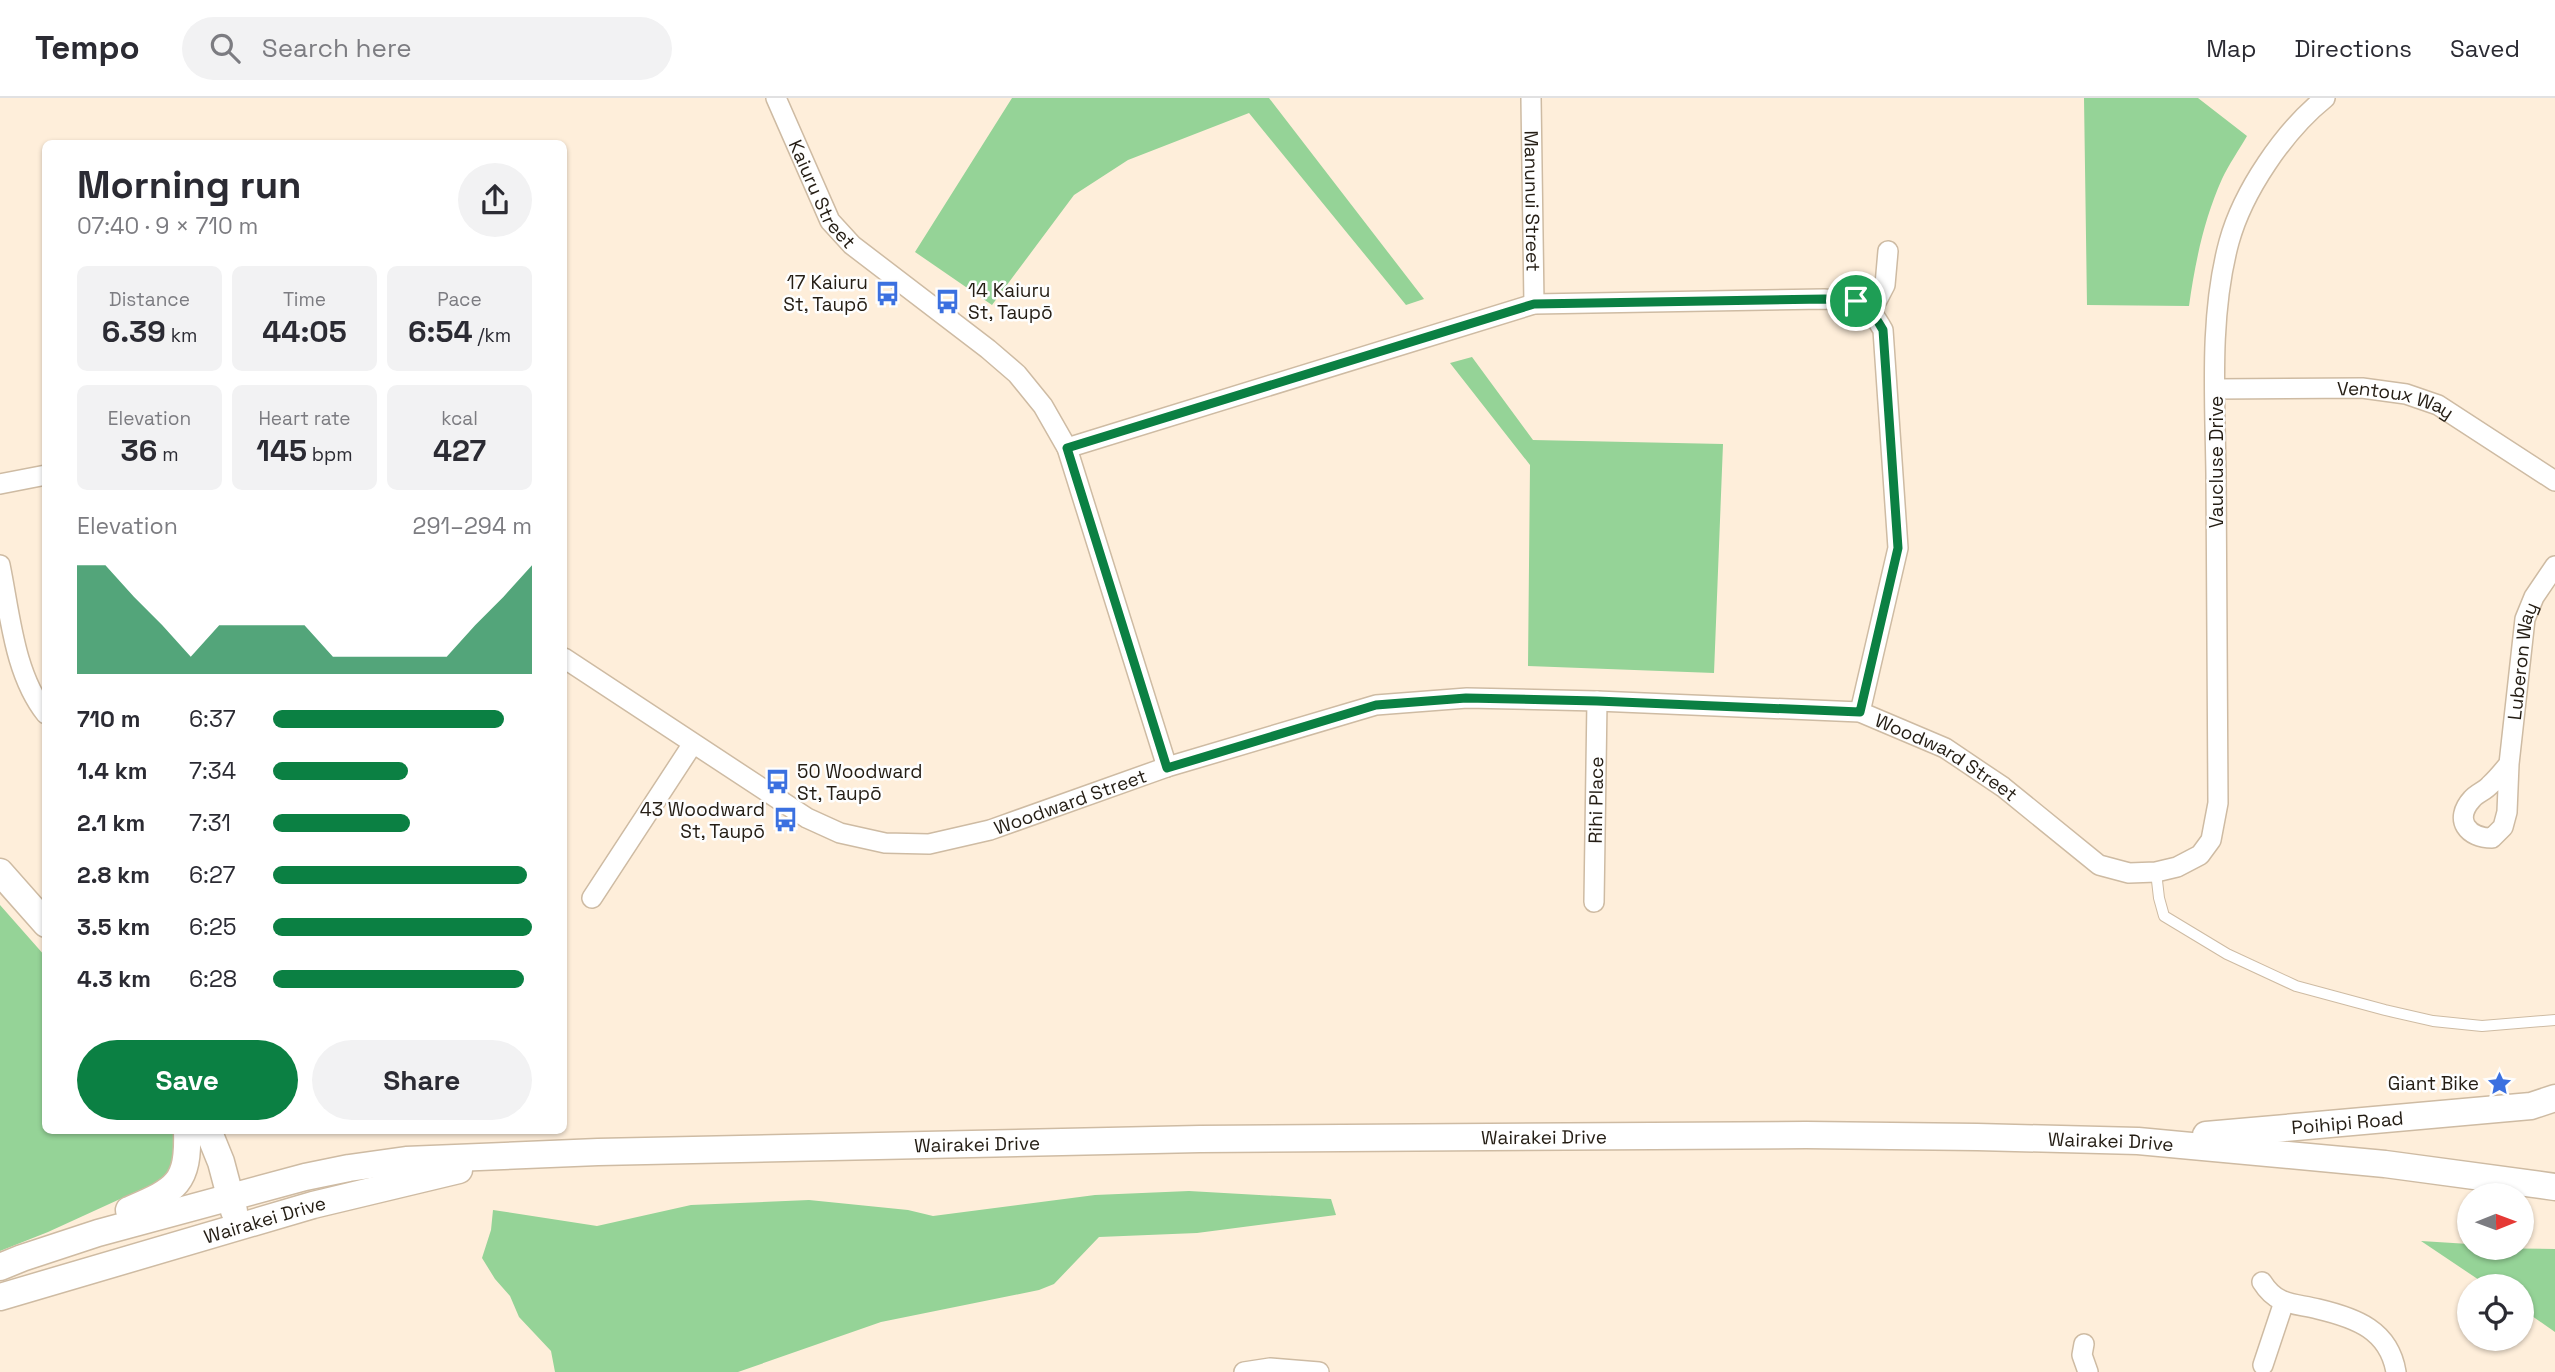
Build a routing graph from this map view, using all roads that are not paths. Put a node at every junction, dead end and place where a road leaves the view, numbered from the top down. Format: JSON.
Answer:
{"nodes":[{"id":1,"x":776,"y":98,"type":"edge"},
{"id":2,"x":1531,"y":98,"type":"edge"},
{"id":3,"x":2325,"y":98,"type":"edge"},
{"id":4,"x":1888,"y":251,"type":"dead end"},
{"id":5,"x":1534,"y":304,"type":"junction"},
{"id":6,"x":1872,"y":310,"type":"junction"},
{"id":7,"x":2215,"y":389,"type":"junction"},
{"id":8,"x":1067,"y":448,"type":"junction"},
{"id":9,"x":42,"y":476,"type":"edge"},
{"id":10,"x":2555,"y":481,"type":"edge"},
{"id":11,"x":0,"y":484,"type":"edge"},
{"id":12,"x":0,"y":565,"type":"edge"},
{"id":13,"x":2555,"y":566,"type":"edge"},
{"id":14,"x":567,"y":660,"type":"edge"},
{"id":15,"x":1597,"y":701,"type":"junction"},
{"id":16,"x":42,"y":707,"type":"edge"},
{"id":17,"x":1860,"y":712,"type":"junction"},
{"id":18,"x":692,"y":745,"type":"junction"},
{"id":19,"x":2509,"y":764,"type":"dead end"},
{"id":20,"x":1167,"y":768,"type":"junction"},
{"id":21,"x":2200,"y":855,"type":"joint"},
{"id":22,"x":0,"y":872,"type":"edge"},
{"id":23,"x":2156,"y":872,"type":"junction"},
{"id":24,"x":592,"y":898,"type":"dead end"},
{"id":25,"x":1594,"y":902,"type":"dead end"},
{"id":26,"x":42,"y":919,"type":"edge"},
{"id":27,"x":2555,"y":1020,"type":"edge"},
{"id":28,"x":2555,"y":1098,"type":"edge"},
{"id":29,"x":187,"y":1134,"type":"edge"},
{"id":30,"x":210,"y":1134,"type":"edge"},
{"id":31,"x":2138,"y":1141,"type":"junction"},
{"id":32,"x":533,"y":1155,"type":"junction"},
{"id":33,"x":2555,"y":1187,"type":"edge"},
{"id":34,"x":230,"y":1197,"type":"junction"},
{"id":35,"x":238,"y":1227,"type":"junction"},
{"id":36,"x":11,"y":1263,"type":"edge"},
{"id":37,"x":2262,"y":1282,"type":"dead end"},
{"id":38,"x":0,"y":1297,"type":"edge"},
{"id":39,"x":2284,"y":1302,"type":"junction"},
{"id":40,"x":2084,"y":1344,"type":"dead end"},
{"id":41,"x":2263,"y":1364,"type":"dead end"},
{"id":42,"x":1244,"y":1372,"type":"edge"},
{"id":43,"x":1319,"y":1372,"type":"edge"},
{"id":44,"x":2088,"y":1372,"type":"edge"},
{"id":45,"x":2396,"y":1372,"type":"edge"}],
"edges":[{"from":1,"to":8,"type":"street","name":"Kaiuru Street"},
{"from":2,"to":5,"type":"street","name":"Manunui Street"},
{"from":3,"to":7,"type":"street","name":"Vaucluse Drive"},
{"from":4,"to":6,"type":"street"},
{"from":5,"to":6,"type":"street"},
{"from":5,"to":8,"type":"street"},
{"from":6,"to":17,"type":"street"},
{"from":7,"to":10,"type":"street","name":"Ventoux Way"},
{"from":7,"to":21,"type":"street","name":"Vaucluse Drive"},
{"from":8,"to":20,"type":"street","name":"Kaiuru Street"},
{"from":9,"to":11,"type":"street"},
{"from":12,"to":16,"type":"street"},
{"from":13,"to":19,"type":"street","name":"Luberon Way"},
{"from":14,"to":18,"type":"street","name":"Woodward Street"},
{"from":15,"to":17,"type":"street","name":"Woodward Street"},
{"from":15,"to":20,"type":"street","name":"Woodward Street"},
{"from":15,"to":25,"type":"street","name":"Rihi Place"},
{"from":17,"to":23,"type":"street","name":"Woodward Street"},
{"from":18,"to":20,"type":"street","name":"Woodward Street"},
{"from":18,"to":24,"type":"street"},
{"from":21,"to":23,"type":"street","name":"Woodward Street"},
{"from":22,"to":26,"type":"main road"},
{"from":23,"to":27,"type":"lane"},
{"from":28,"to":31,"type":"main road","name":"Poihipi Road"},
{"from":29,"to":36,"type":"main road"},
{"from":30,"to":34,"type":"main road"},
{"from":31,"to":32,"type":"main road","name":"Wairakei Drive"},
{"from":31,"to":33,"type":"main road","name":"Wairakei Drive"},
{"from":32,"to":34,"type":"main road","name":"Wairakei Drive"},
{"from":32,"to":35,"type":"main road","name":"Wairakei Drive"},
{"from":34,"to":35,"type":"main road"},
{"from":34,"to":36,"type":"main road","name":"Wairakei Drive"},
{"from":35,"to":38,"type":"main road","name":"Wairakei Drive"},
{"from":37,"to":39,"type":"street"},
{"from":39,"to":41,"type":"street"},
{"from":39,"to":45,"type":"street"},
{"from":40,"to":44,"type":"street"},
{"from":42,"to":43,"type":"street"}]}
